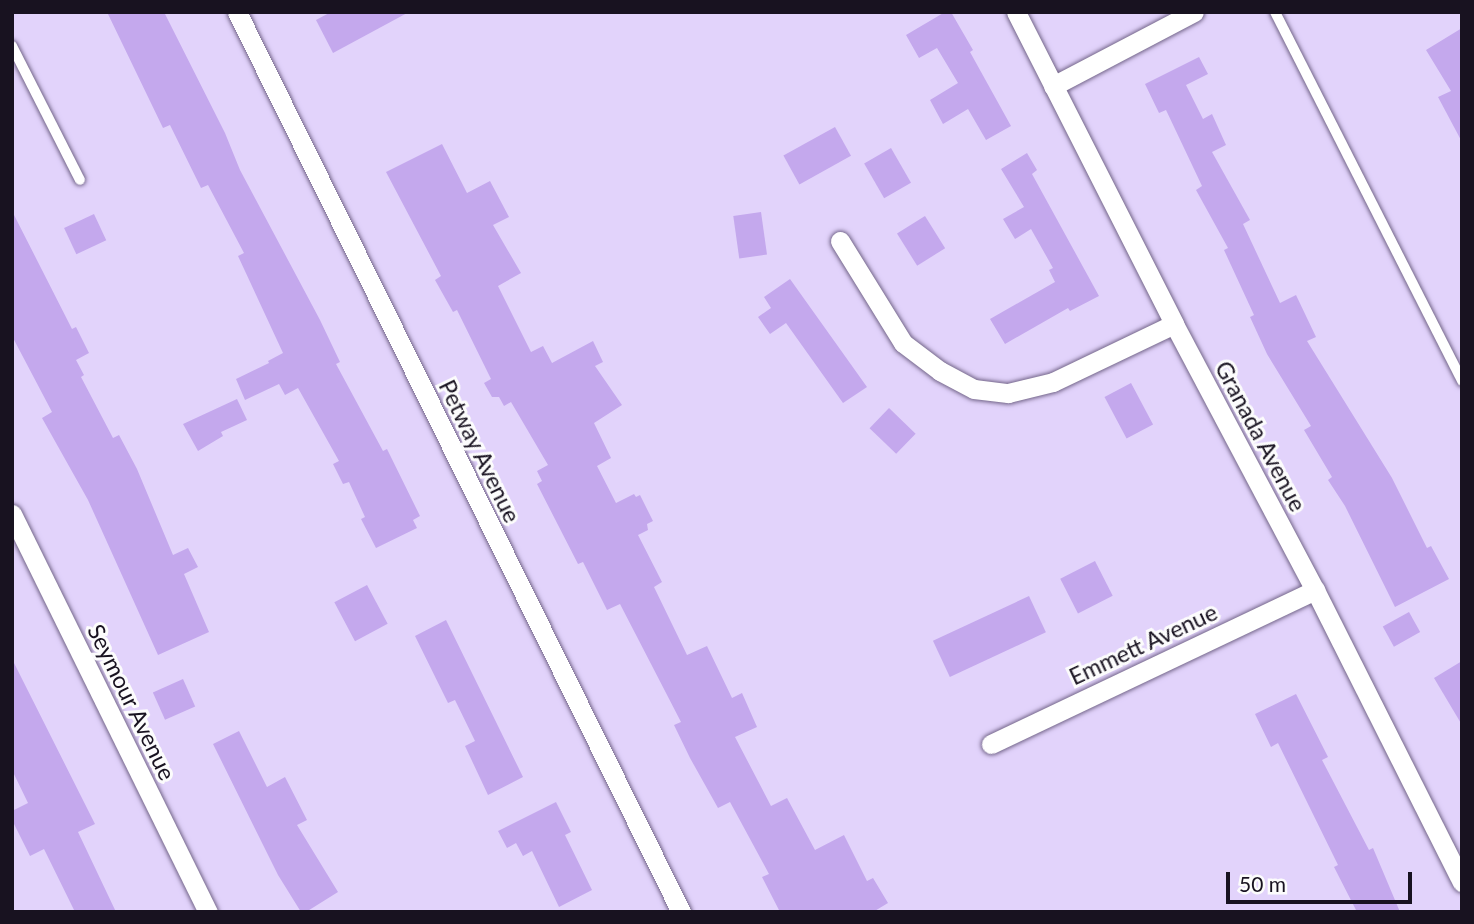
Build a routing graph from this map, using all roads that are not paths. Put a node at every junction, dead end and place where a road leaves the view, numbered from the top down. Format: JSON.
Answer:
{"nodes":[{"id":1,"x":237,"y":12,"type":"edge"},
{"id":2,"x":1016,"y":12,"type":"edge"},
{"id":3,"x":1194,"y":12,"type":"edge"},
{"id":4,"x":1275,"y":12,"type":"edge"},
{"id":5,"x":12,"y":46,"type":"edge"},
{"id":6,"x":1053,"y":86,"type":"junction"},
{"id":7,"x":80,"y":180,"type":"dead end"},
{"id":8,"x":840,"y":241,"type":"dead end"},
{"id":9,"x":1174,"y":324,"type":"junction"},
{"id":10,"x":1462,"y":382,"type":"edge"},
{"id":11,"x":12,"y":514,"type":"edge"},
{"id":12,"x":1315,"y":590,"type":"junction"},
{"id":13,"x":991,"y":744,"type":"dead end"},
{"id":14,"x":1462,"y":882,"type":"edge"},
{"id":15,"x":208,"y":912,"type":"edge"},
{"id":16,"x":681,"y":912,"type":"edge"}],
"edges":[{"from":1,"to":16,"type":"street","name":"Petway Avenue"},
{"from":2,"to":6,"type":"street","name":"Granada Avenue"},
{"from":3,"to":6,"type":"street"},
{"from":4,"to":10,"type":"lane"},
{"from":5,"to":7,"type":"lane"},
{"from":6,"to":9,"type":"street","name":"Granada Avenue"},
{"from":8,"to":9,"type":"street"},
{"from":9,"to":12,"type":"street","name":"Granada Avenue"},
{"from":11,"to":15,"type":"street","name":"Seymour Avenue"},
{"from":12,"to":13,"type":"street","name":"Emmett Avenue"},
{"from":12,"to":14,"type":"street","name":"Granada Avenue"}]}
